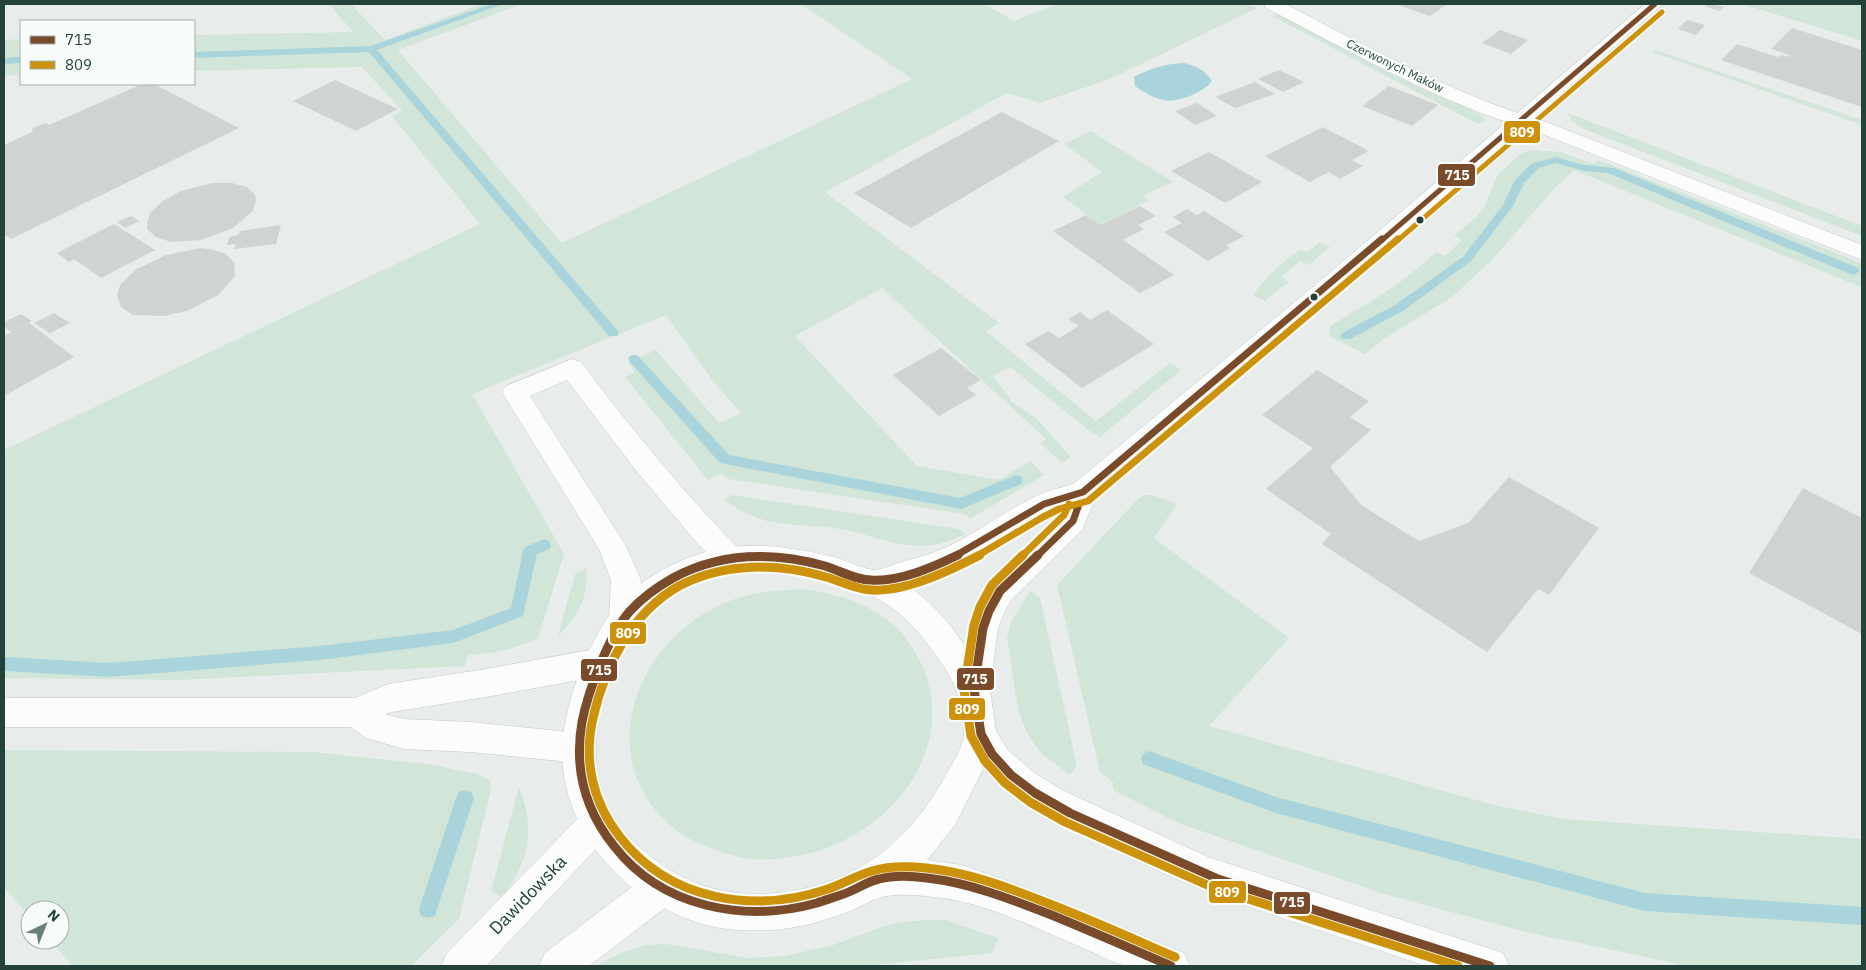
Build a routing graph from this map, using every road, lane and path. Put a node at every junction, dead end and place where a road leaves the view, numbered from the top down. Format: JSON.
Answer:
{"nodes":[{"id":1,"x":1272,"y":4,"type":"edge"},
{"id":2,"x":1655,"y":4,"type":"edge"},
{"id":3,"x":1521,"y":120,"type":"junction"},
{"id":4,"x":1862,"y":253,"type":"edge"},
{"id":5,"x":1083,"y":492,"type":"junction"},
{"id":6,"x":730,"y":557,"type":"junction"},
{"id":7,"x":875,"y":582,"type":"junction"},
{"id":8,"x":624,"y":618,"type":"junction"},
{"id":9,"x":601,"y":662,"type":"junction"},
{"id":10,"x":974,"y":689,"type":"junction"},
{"id":11,"x":357,"y":712,"type":"junction"},
{"id":12,"x":4,"y":714,"type":"edge"},
{"id":13,"x":981,"y":734,"type":"junction"},
{"id":14,"x":579,"y":748,"type":"junction"},
{"id":15,"x":596,"y":824,"type":"junction"},
{"id":16,"x":878,"y":878,"type":"junction"},
{"id":17,"x":662,"y":887,"type":"junction"},
{"id":18,"x":460,"y":966,"type":"edge"},
{"id":19,"x":558,"y":966,"type":"edge"},
{"id":20,"x":1171,"y":966,"type":"edge"},
{"id":21,"x":1490,"y":966,"type":"edge"}],
"edges":[{"from":1,"to":3,"type":"street","name":"Czerwonych Maków"},
{"from":2,"to":3,"type":"street"},
{"from":3,"to":4,"type":"street","name":"Czerwonych Maków"},
{"from":3,"to":5,"type":"street"},
{"from":5,"to":7,"type":"street"},
{"from":5,"to":10,"type":"street"},
{"from":6,"to":7,"type":"street"},
{"from":6,"to":8,"type":"street"},
{"from":6,"to":8,"type":"street"},
{"from":7,"to":10,"type":"street"},
{"from":8,"to":9,"type":"street"},
{"from":9,"to":11,"type":"street"},
{"from":9,"to":14,"type":"street"},
{"from":10,"to":13,"type":"street"},
{"from":11,"to":12,"type":"street"},
{"from":11,"to":14,"type":"street"},
{"from":13,"to":16,"type":"street"},
{"from":13,"to":21,"type":"street"},
{"from":14,"to":15,"type":"street"},
{"from":15,"to":17,"type":"street"},
{"from":15,"to":18,"type":"street","name":"Dawidowska"},
{"from":16,"to":17,"type":"street"},
{"from":16,"to":20,"type":"street"},
{"from":17,"to":19,"type":"street"}]}
